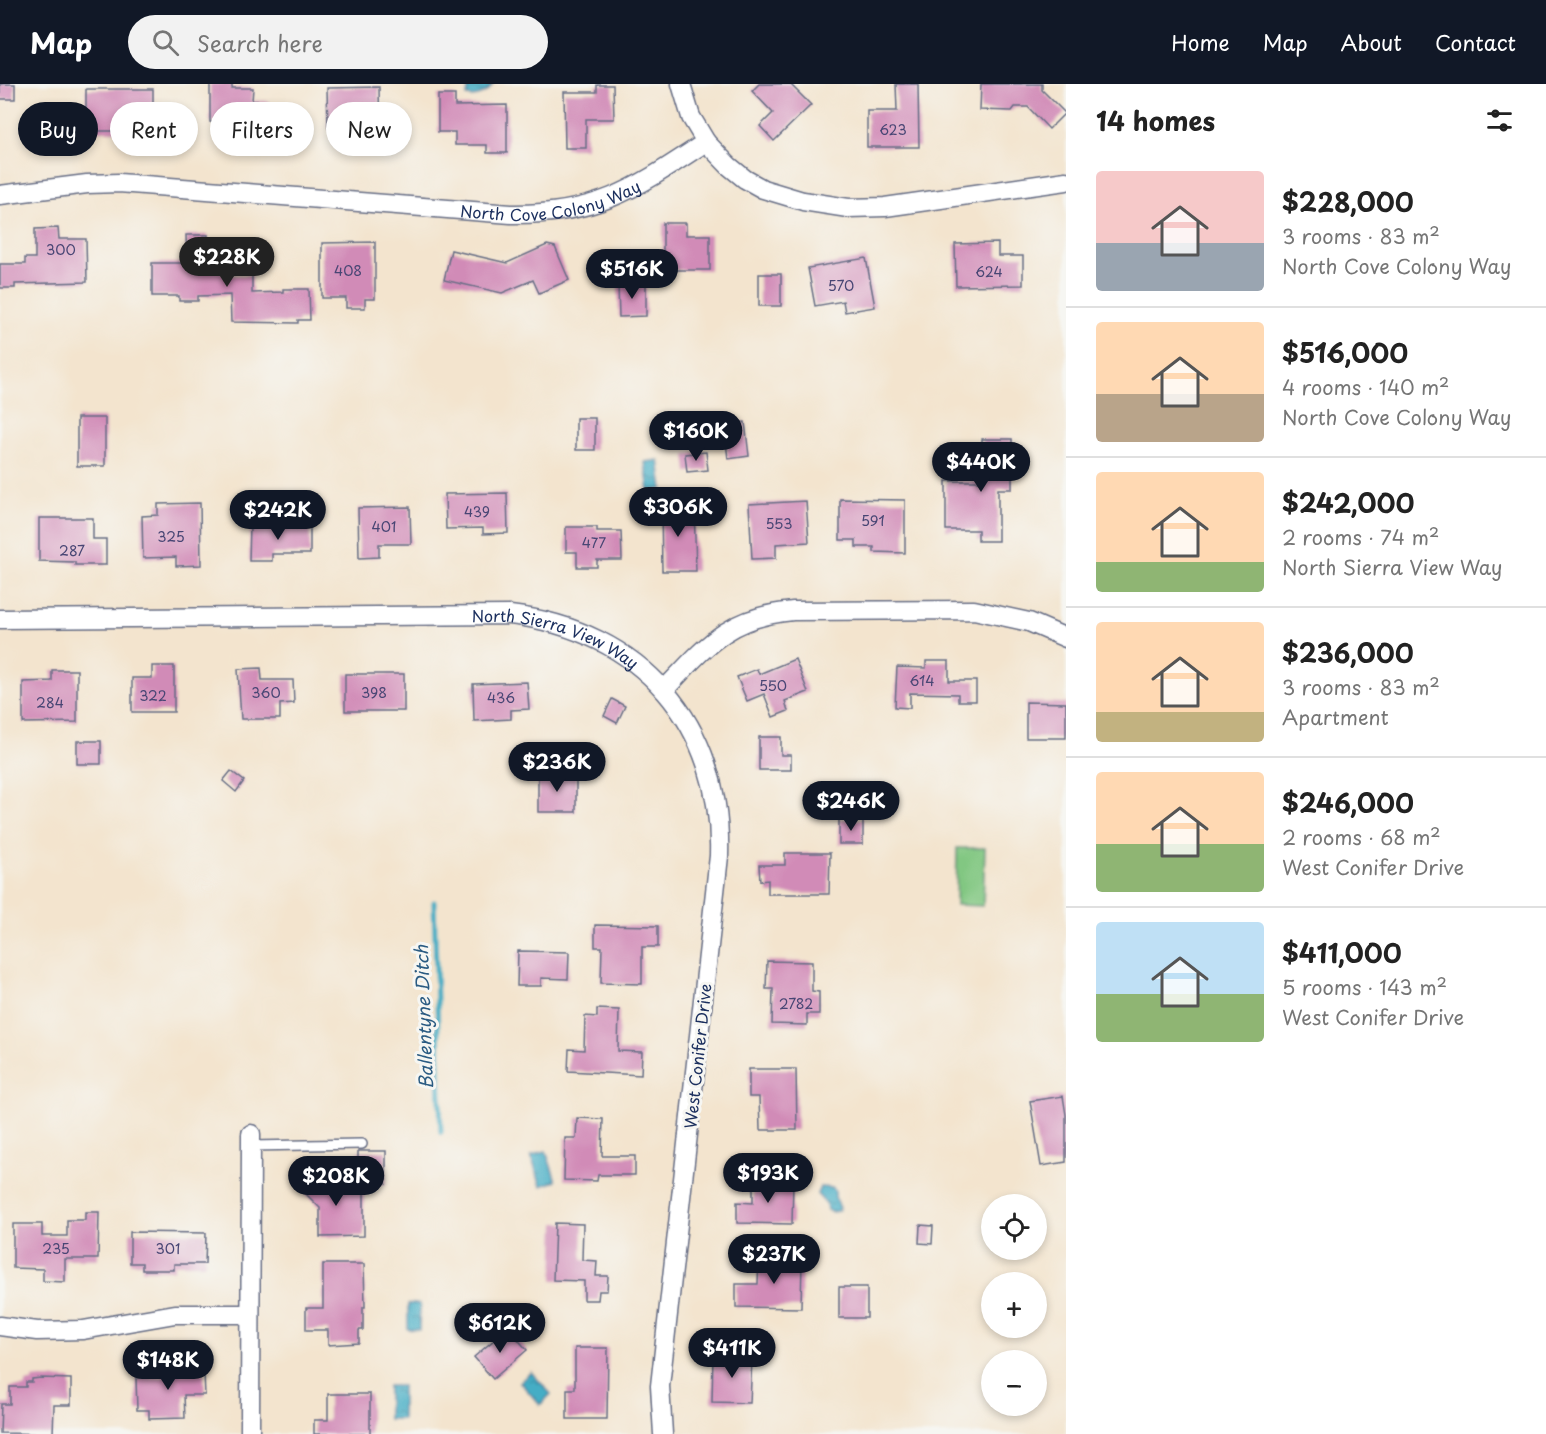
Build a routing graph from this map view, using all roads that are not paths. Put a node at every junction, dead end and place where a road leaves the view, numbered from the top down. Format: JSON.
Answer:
{"nodes":[{"id":1,"x":681,"y":84,"type":"edge"},
{"id":2,"x":706,"y":142,"type":"junction"},
{"id":3,"x":1066,"y":181,"type":"edge"},
{"id":4,"x":0,"y":195,"type":"edge"},
{"id":5,"x":0,"y":619,"type":"edge"},
{"id":6,"x":1066,"y":638,"type":"edge"},
{"id":7,"x":664,"y":690,"type":"junction"},
{"id":8,"x":251,"y":1140,"type":"joint"},
{"id":9,"x":362,"y":1144,"type":"dead end"},
{"id":10,"x":249,"y":1314,"type":"junction"},
{"id":11,"x":0,"y":1326,"type":"edge"},
{"id":12,"x":250,"y":1434,"type":"edge"},
{"id":13,"x":663,"y":1434,"type":"edge"}],
"edges":[{"from":1,"to":2,"type":"street"},
{"from":2,"to":3,"type":"street"},
{"from":2,"to":4,"type":"street","name":"North Cove Colony Way"},
{"from":5,"to":7,"type":"street","name":"North Sierra View Way"},
{"from":6,"to":7,"type":"street"},
{"from":7,"to":13,"type":"street","name":"West Conifer Drive"},
{"from":8,"to":9,"type":"lane"},
{"from":8,"to":10,"type":"street"},
{"from":10,"to":11,"type":"street"},
{"from":10,"to":12,"type":"street"}]}
